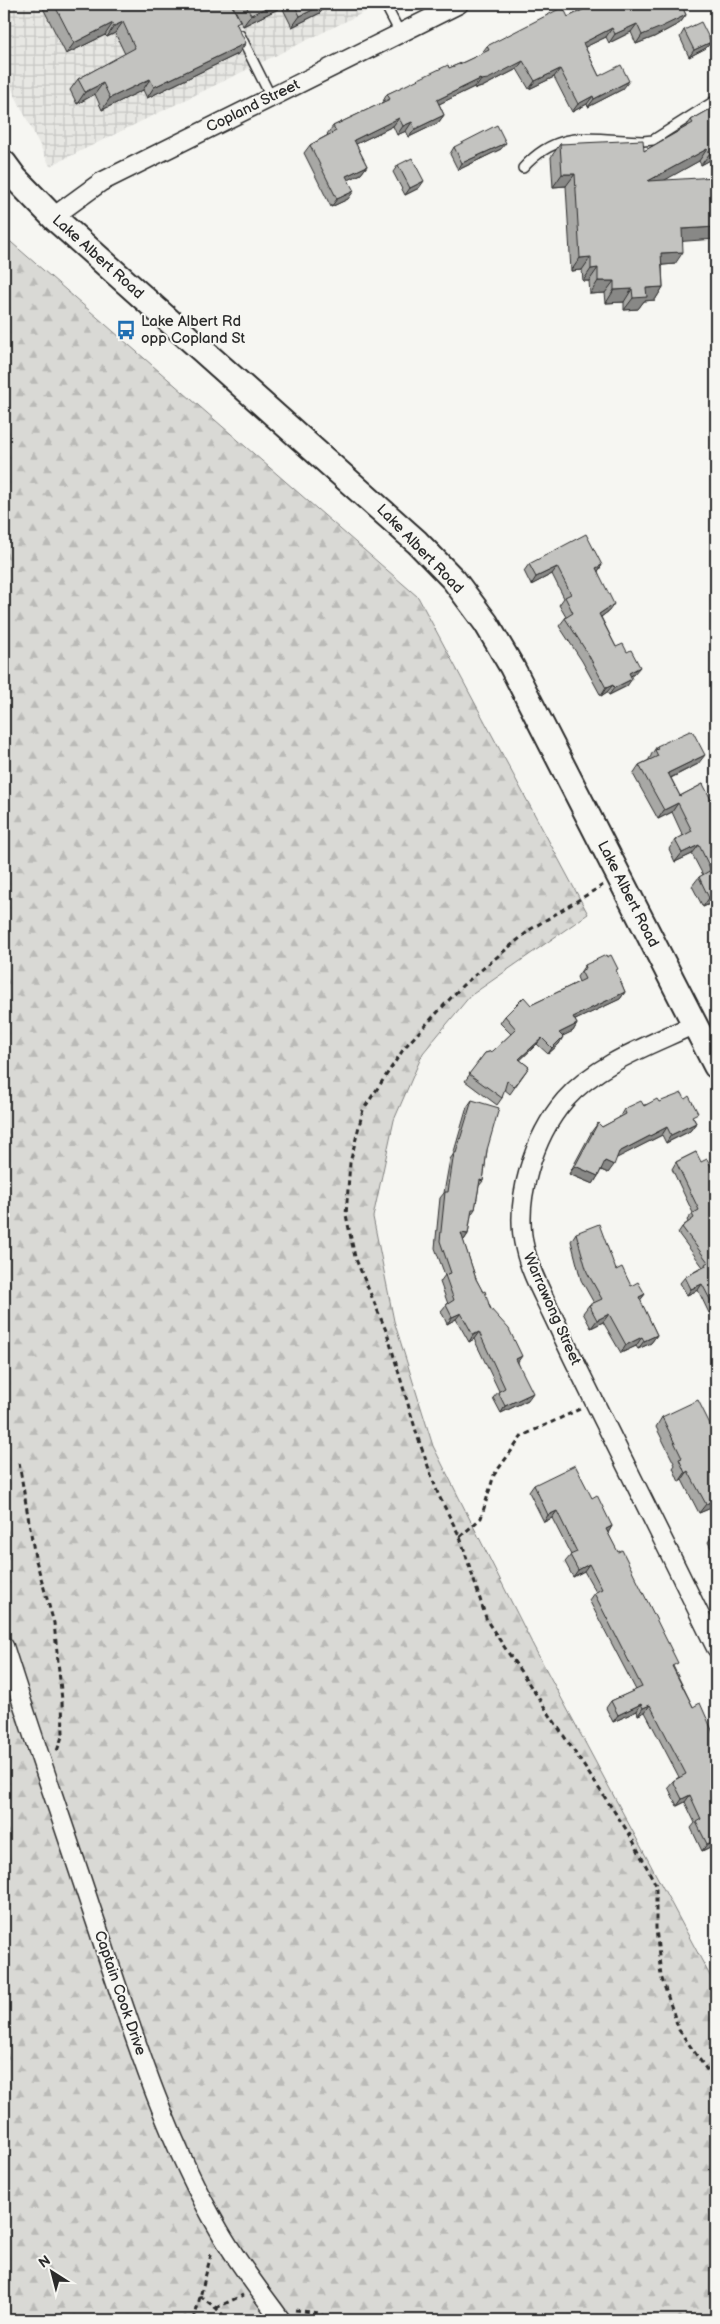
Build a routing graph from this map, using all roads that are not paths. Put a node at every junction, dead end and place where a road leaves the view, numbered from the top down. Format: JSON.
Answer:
{"nodes":[{"id":1,"x":385,"y":4,"type":"edge"},
{"id":2,"x":459,"y":4,"type":"edge"},
{"id":3,"x":238,"y":29,"type":"edge"},
{"id":4,"x":400,"y":33,"type":"junction"},
{"id":5,"x":271,"y":97,"type":"junction"},
{"id":6,"x":716,"y":100,"type":"edge"},
{"id":7,"x":4,"y":163,"type":"edge"},
{"id":8,"x":523,"y":168,"type":"dead end"},
{"id":9,"x":53,"y":217,"type":"junction"},
{"id":10,"x":695,"y":1024,"type":"junction"},
{"id":11,"x":716,"y":1066,"type":"edge"},
{"id":12,"x":4,"y":1646,"type":"edge"},
{"id":13,"x":716,"y":1648,"type":"edge"},
{"id":14,"x":276,"y":2314,"type":"edge"}],
"edges":[{"from":1,"to":4,"type":"lane"},
{"from":2,"to":4,"type":"street","name":"Copland Street"},
{"from":3,"to":5,"type":"lane"},
{"from":4,"to":5,"type":"street","name":"Copland Street"},
{"from":5,"to":9,"type":"street","name":"Copland Street"},
{"from":6,"to":8,"type":"lane"},
{"from":7,"to":9,"type":"main road","name":"Lake Albert Road"},
{"from":9,"to":10,"type":"main road","name":"Lake Albert Road"},
{"from":10,"to":11,"type":"main road","name":"Lake Albert Road"},
{"from":10,"to":13,"type":"street","name":"Warrawong Street"},
{"from":12,"to":14,"type":"street","name":"Captain Cook Drive"}]}
